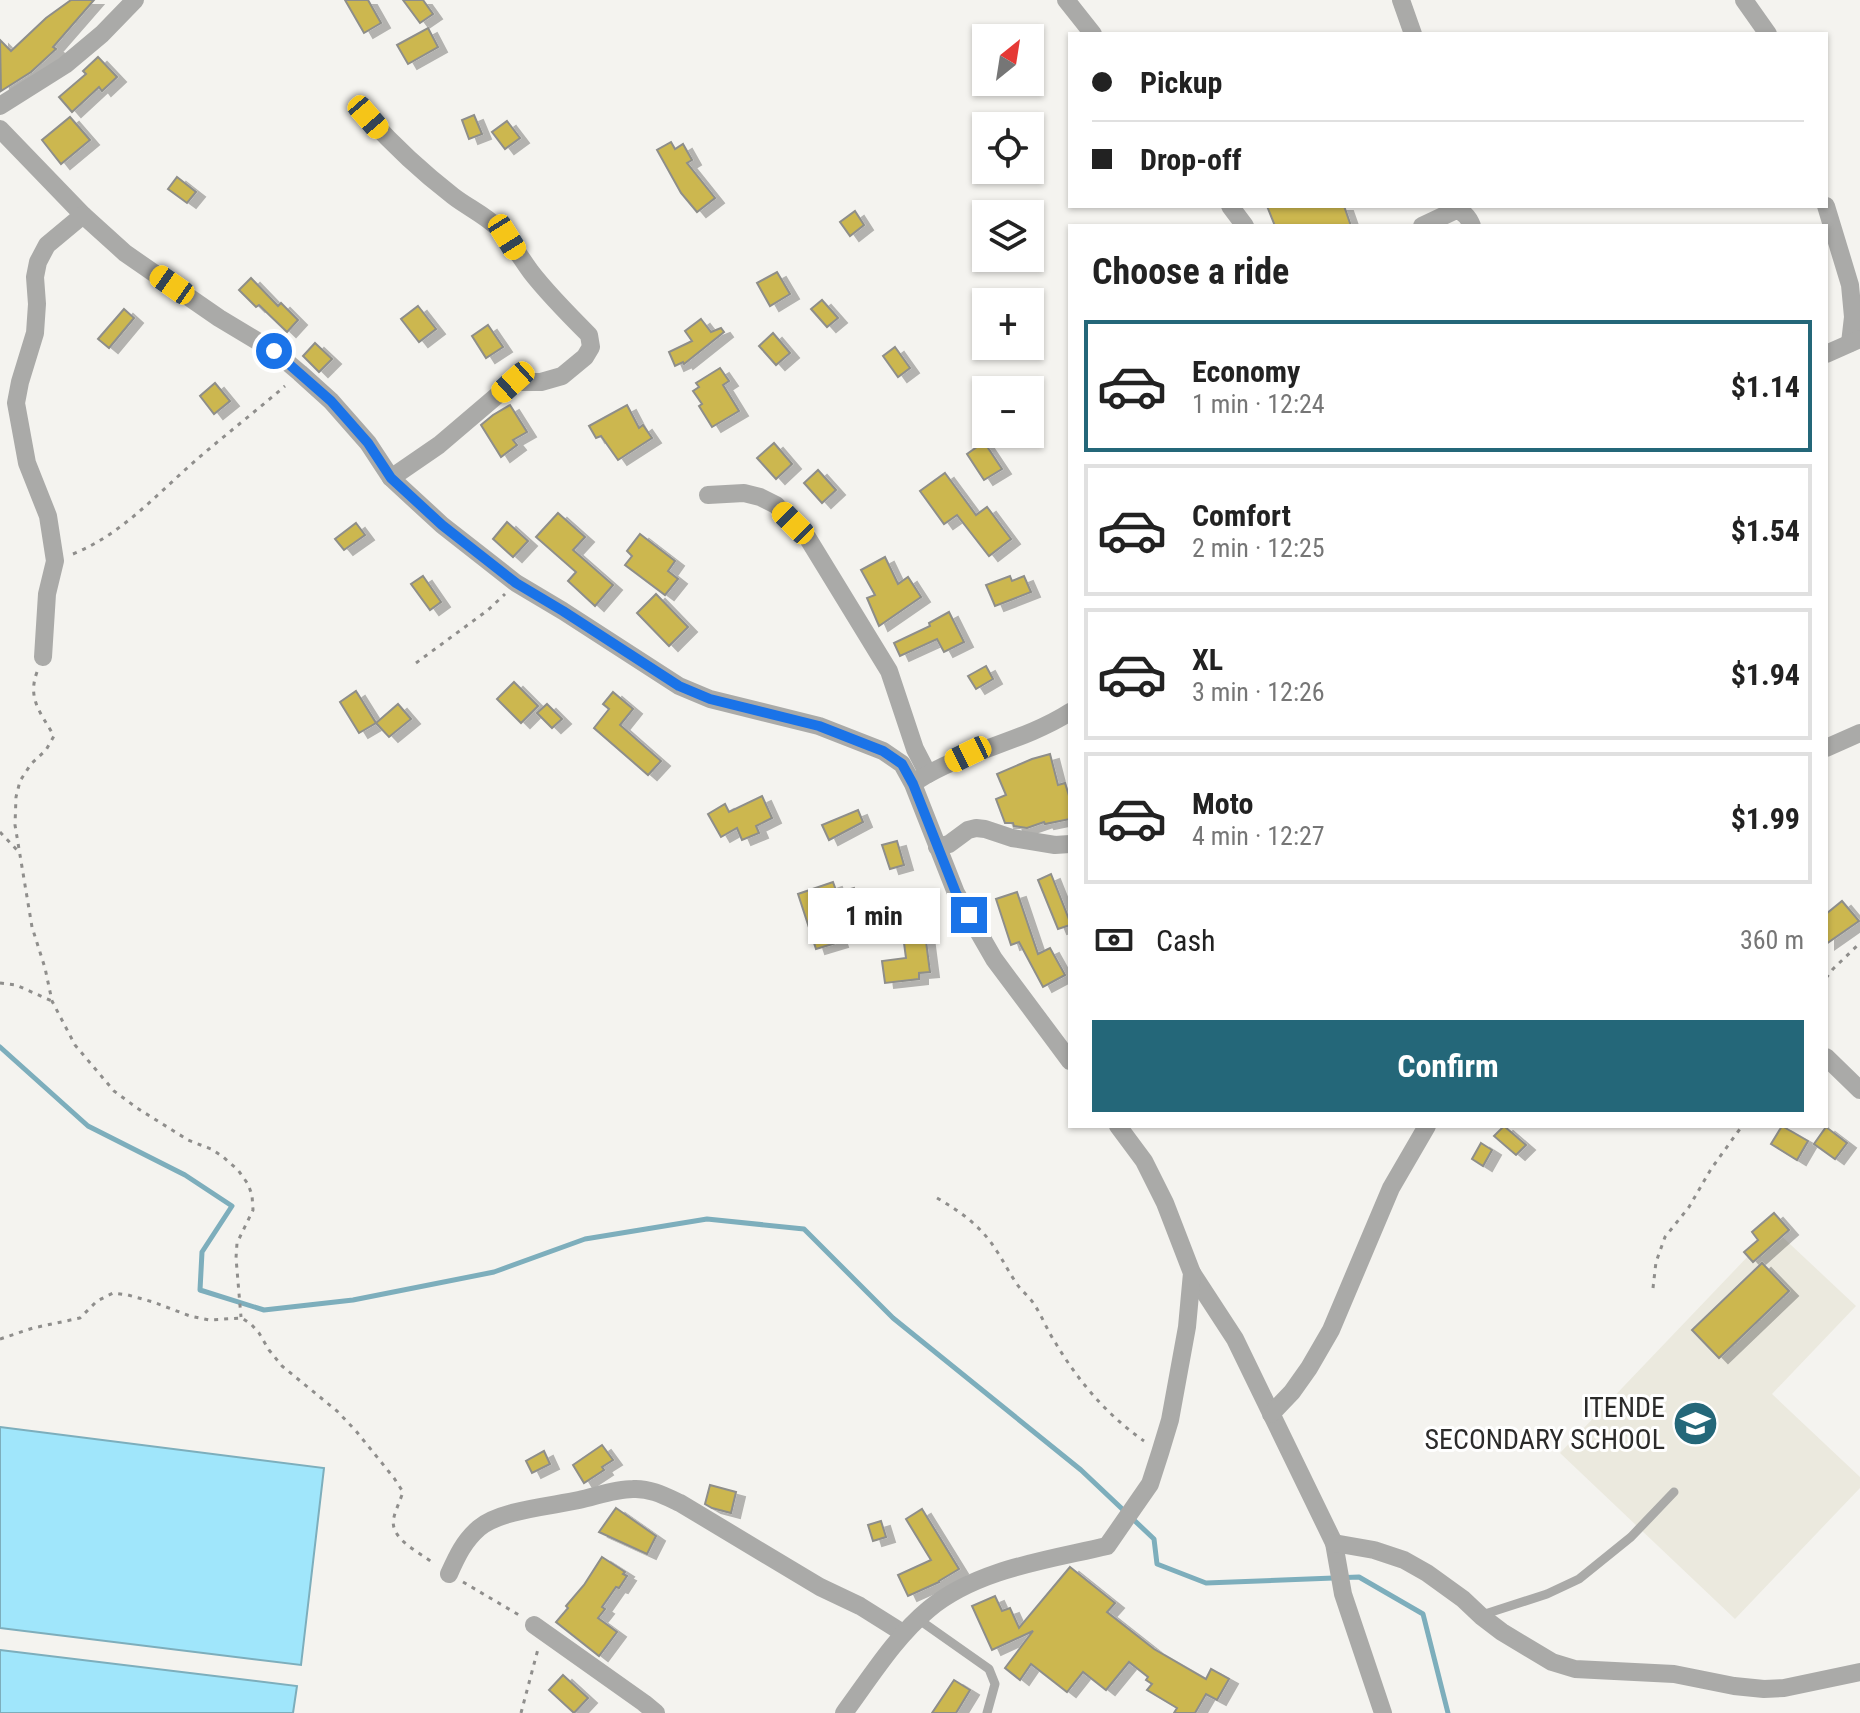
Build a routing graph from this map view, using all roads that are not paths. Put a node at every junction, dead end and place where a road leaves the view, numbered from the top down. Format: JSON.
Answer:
{"nodes":[{"id":1,"x":135,"y":0,"type":"edge"},
{"id":2,"x":1066,"y":0,"type":"edge"},
{"id":3,"x":1401,"y":0,"type":"edge"},
{"id":4,"x":1744,"y":0,"type":"edge"},
{"id":5,"x":1091,"y":32,"type":"edge"},
{"id":6,"x":1412,"y":32,"type":"edge"},
{"id":7,"x":1767,"y":32,"type":"edge"},
{"id":8,"x":0,"y":106,"type":"edge"},
{"id":9,"x":368,"y":117,"type":"dead end"},
{"id":10,"x":0,"y":129,"type":"edge"},
{"id":11,"x":1827,"y":208,"type":"edge"},
{"id":12,"x":83,"y":215,"type":"junction"},
{"id":13,"x":1430,"y":217,"type":"edge"},
{"id":14,"x":1471,"y":224,"type":"edge"},
{"id":15,"x":1855,"y":341,"type":"edge"},
{"id":16,"x":1828,"y":353,"type":"edge"},
{"id":17,"x":391,"y":478,"type":"junction"},
{"id":18,"x":708,"y":495,"type":"dead end"},
{"id":19,"x":43,"y":657,"type":"road end"},
{"id":20,"x":1068,"y":713,"type":"edge"},
{"id":21,"x":1860,"y":733,"type":"edge"},
{"id":22,"x":1828,"y":747,"type":"edge"},
{"id":23,"x":920,"y":779,"type":"junction"},
{"id":24,"x":1068,"y":844,"type":"edge"},
{"id":25,"x":937,"y":847,"type":"junction"},
{"id":26,"x":1068,"y":1058,"type":"edge"},
{"id":27,"x":1828,"y":1059,"type":"edge"},
{"id":28,"x":1860,"y":1090,"type":"edge"},
{"id":29,"x":1119,"y":1128,"type":"edge"},
{"id":30,"x":1426,"y":1128,"type":"edge"},
{"id":31,"x":1192,"y":1273,"type":"junction"},
{"id":32,"x":1271,"y":1414,"type":"junction"},
{"id":33,"x":1674,"y":1492,"type":"dead end"},
{"id":34,"x":1334,"y":1551,"type":"junction"},
{"id":35,"x":449,"y":1574,"type":"road end"},
{"id":36,"x":1481,"y":1616,"type":"junction"},
{"id":37,"x":918,"y":1619,"type":"junction"},
{"id":38,"x":534,"y":1625,"type":"road end"},
{"id":39,"x":903,"y":1633,"type":"junction"},
{"id":40,"x":1860,"y":1672,"type":"edge"},
{"id":41,"x":656,"y":1713,"type":"edge"},
{"id":42,"x":844,"y":1713,"type":"edge"},
{"id":43,"x":987,"y":1713,"type":"edge"},
{"id":44,"x":1383,"y":1713,"type":"edge"}],
"edges":[{"from":1,"to":8,"type":"street"},
{"from":2,"to":5,"type":"street"},
{"from":3,"to":6,"type":"street"},
{"from":4,"to":7,"type":"street"},
{"from":9,"to":17,"type":"street"},
{"from":10,"to":12,"type":"street"},
{"from":11,"to":15,"type":"street"},
{"from":12,"to":17,"type":"street"},
{"from":12,"to":19,"type":"street"},
{"from":13,"to":14,"type":"street"},
{"from":15,"to":16,"type":"street"},
{"from":17,"to":23,"type":"street"},
{"from":18,"to":23,"type":"street"},
{"from":20,"to":23,"type":"street"},
{"from":21,"to":22,"type":"street"},
{"from":23,"to":25,"type":"street"},
{"from":24,"to":25,"type":"street"},
{"from":25,"to":26,"type":"street"},
{"from":27,"to":28,"type":"street"},
{"from":29,"to":31,"type":"street"},
{"from":30,"to":32,"type":"street"},
{"from":31,"to":32,"type":"street"},
{"from":31,"to":37,"type":"street"},
{"from":32,"to":34,"type":"street"},
{"from":33,"to":36,"type":"lane"},
{"from":34,"to":36,"type":"street"},
{"from":34,"to":44,"type":"street"},
{"from":35,"to":39,"type":"street"},
{"from":36,"to":40,"type":"street"},
{"from":37,"to":39,"type":"street"},
{"from":37,"to":43,"type":"lane"},
{"from":38,"to":41,"type":"street"},
{"from":39,"to":42,"type":"street"}]}
